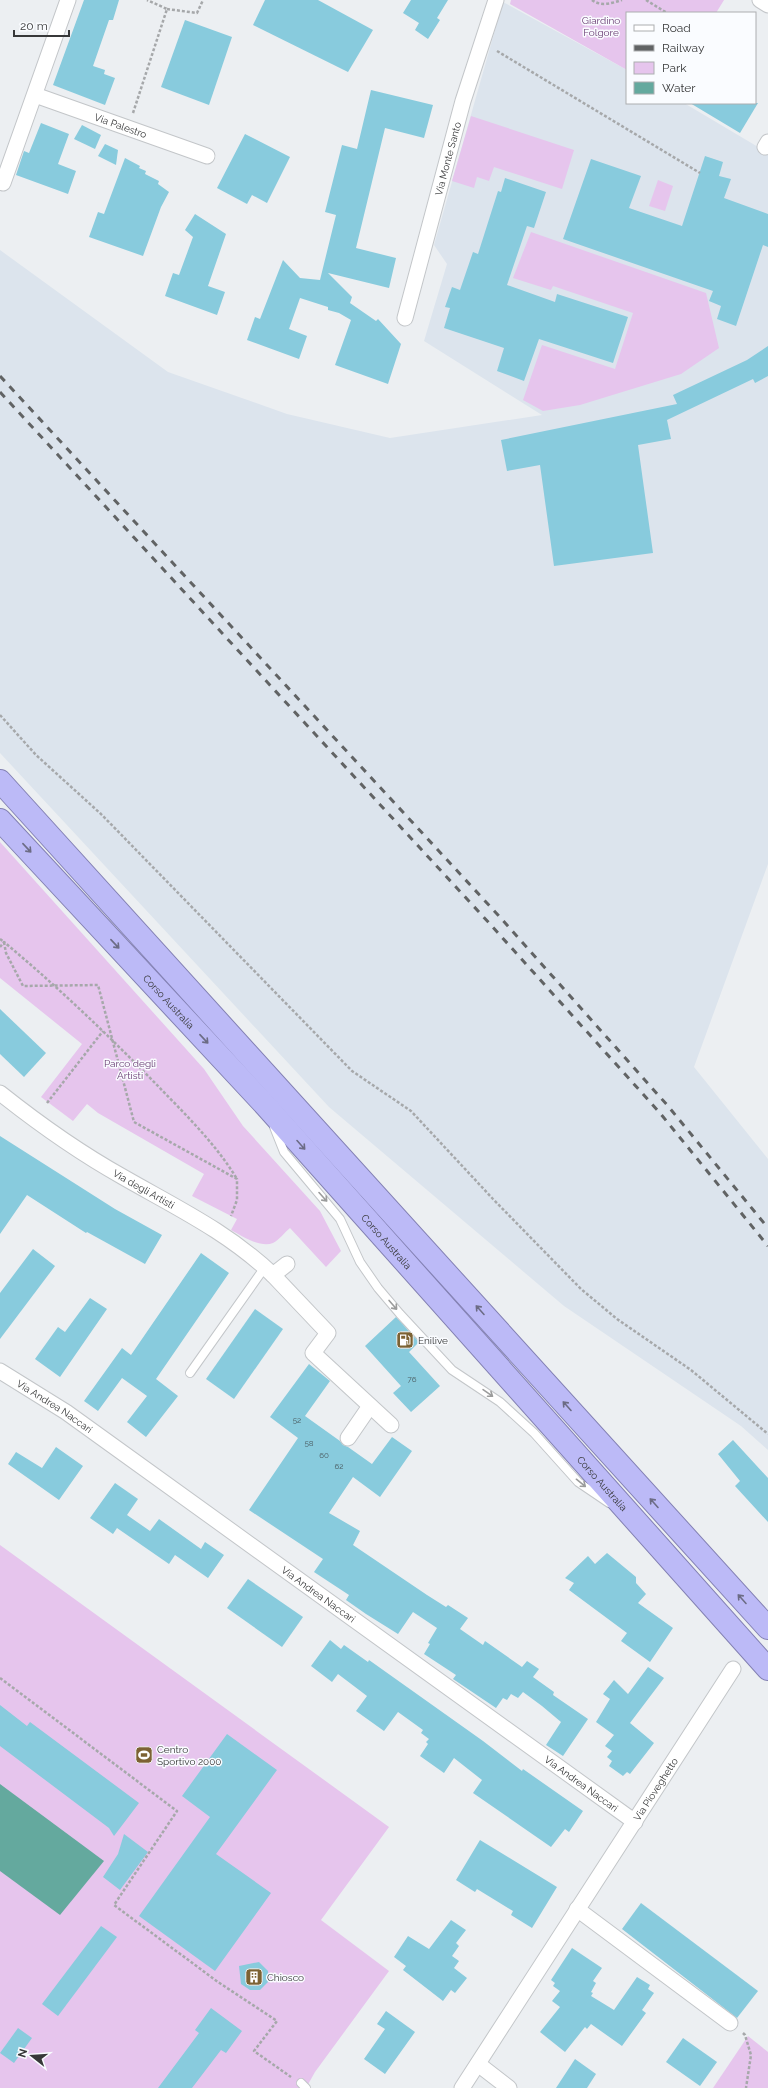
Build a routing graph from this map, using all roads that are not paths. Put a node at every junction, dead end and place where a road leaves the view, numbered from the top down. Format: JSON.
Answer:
{"nodes":[{"id":1,"x":68,"y":0,"type":"edge"},
{"id":2,"x":496,"y":0,"type":"edge"},
{"id":3,"x":760,"y":0,"type":"edge"},
{"id":4,"x":768,"y":5,"type":"edge"},
{"id":5,"x":35,"y":95,"type":"junction"},
{"id":6,"x":206,"y":156,"type":"dead end"},
{"id":7,"x":3,"y":183,"type":"dead end"},
{"id":8,"x":405,"y":318,"type":"dead end"},
{"id":9,"x":0,"y":781,"type":"edge"},
{"id":10,"x":0,"y":820,"type":"edge"},
{"id":11,"x":0,"y":1093,"type":"edge"},
{"id":12,"x":266,"y":1106,"type":"junction"},
{"id":13,"x":287,"y":1264,"type":"dead end"},
{"id":14,"x":269,"y":1271,"type":"junction"},
{"id":15,"x":0,"y":1371,"type":"edge"},
{"id":16,"x":190,"y":1373,"type":"dead end"},
{"id":17,"x":370,"y":1406,"type":"junction"},
{"id":18,"x":391,"y":1425,"type":"dead end"},
{"id":19,"x":348,"y":1438,"type":"dead end"},
{"id":20,"x":633,"y":1520,"type":"junction"},
{"id":21,"x":768,"y":1628,"type":"edge"},
{"id":22,"x":733,"y":1669,"type":"dead end"},
{"id":23,"x":768,"y":1669,"type":"edge"},
{"id":24,"x":634,"y":1822,"type":"junction"},
{"id":25,"x":577,"y":1909,"type":"junction"},
{"id":26,"x":730,"y":2023,"type":"road end"},
{"id":27,"x":478,"y":2064,"type":"junction"},
{"id":28,"x":462,"y":2088,"type":"edge"},
{"id":29,"x":509,"y":2088,"type":"edge"}],
"edges":[{"from":1,"to":5,"type":"street"},
{"from":2,"to":8,"type":"street","name":"Via Monte Santo"},
{"from":3,"to":4,"type":"street"},
{"from":5,"to":6,"type":"street","name":"Via Palestro"},
{"from":5,"to":7,"type":"street"},
{"from":21,"to":9,"type":"highway","one_way":true},
{"from":10,"to":12,"type":"highway","name":"Corso Australia","one_way":true},
{"from":11,"to":14,"type":"street","name":"Via degli Artisti"},
{"from":12,"to":20,"type":"highway","name":"Corso Australia","one_way":true},
{"from":12,"to":20,"type":"lane","one_way":true},
{"from":13,"to":14,"type":"street"},
{"from":14,"to":16,"type":"lane"},
{"from":14,"to":17,"type":"street","name":"Via degli Artisti"},
{"from":15,"to":24,"type":"street","name":"Via Andrea Naccari"},
{"from":17,"to":18,"type":"street"},
{"from":17,"to":19,"type":"street"},
{"from":20,"to":23,"type":"highway","name":"Corso Australia"},
{"from":22,"to":24,"type":"street","name":"Via Pioveghetto"},
{"from":24,"to":25,"type":"street","name":"Via Pioveghetto"},
{"from":25,"to":26,"type":"street"},
{"from":25,"to":27,"type":"street","name":"Via Pioveghetto"},
{"from":27,"to":28,"type":"street","name":"Via Pioveghetto"},
{"from":27,"to":29,"type":"street"}]}
